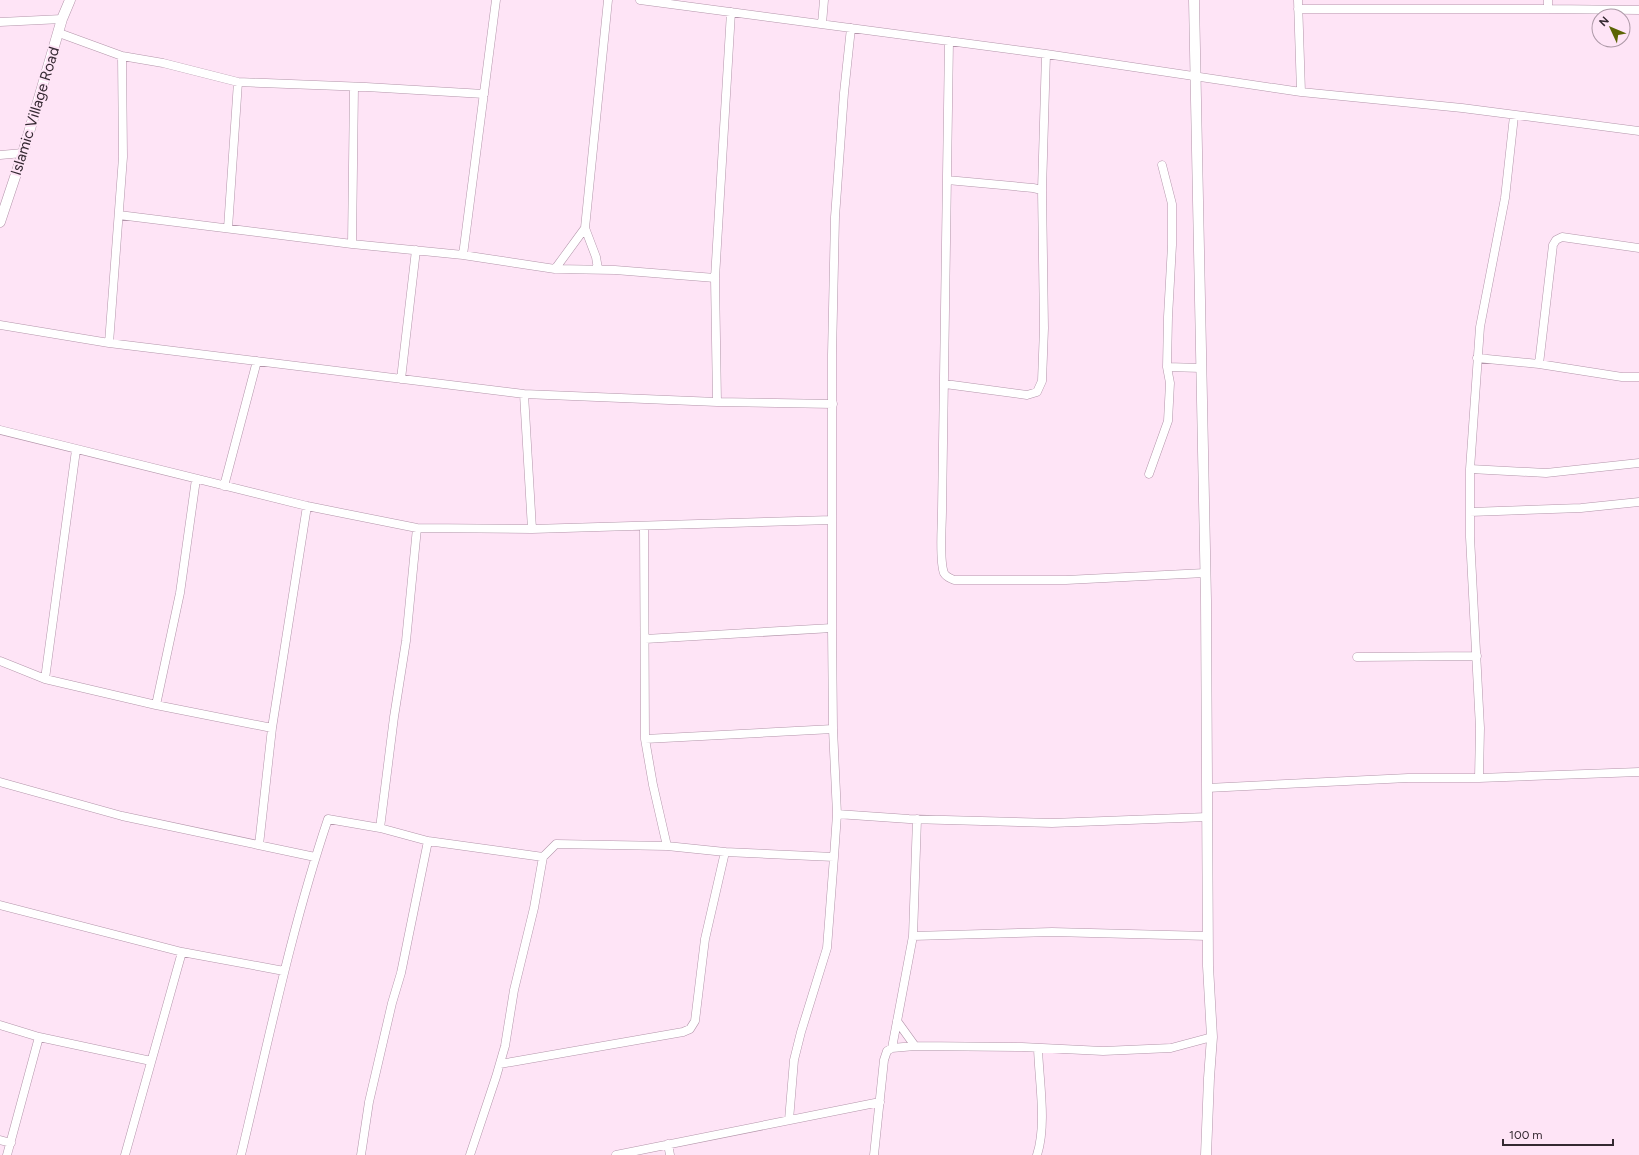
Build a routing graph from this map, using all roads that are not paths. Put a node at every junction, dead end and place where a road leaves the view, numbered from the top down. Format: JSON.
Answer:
{"nodes":[{"id":1,"x":70,"y":0,"type":"edge"},
{"id":2,"x":496,"y":0,"type":"edge"},
{"id":3,"x":608,"y":0,"type":"edge"},
{"id":4,"x":640,"y":0,"type":"edge"},
{"id":5,"x":824,"y":0,"type":"edge"},
{"id":6,"x":1194,"y":0,"type":"edge"},
{"id":7,"x":1298,"y":0,"type":"edge"},
{"id":8,"x":1548,"y":0,"type":"edge"},
{"id":9,"x":680,"y":2,"type":"edge"},
{"id":10,"x":1298,"y":9,"type":"junction"},
{"id":11,"x":1548,"y":9,"type":"junction"},
{"id":12,"x":1639,"y":10,"type":"edge"},
{"id":13,"x":731,"y":12,"type":"junction"},
{"id":14,"x":62,"y":19,"type":"junction"},
{"id":15,"x":0,"y":22,"type":"edge"},
{"id":16,"x":822,"y":24,"type":"junction"},
{"id":17,"x":851,"y":28,"type":"junction"},
{"id":18,"x":59,"y":33,"type":"junction"},
{"id":19,"x":949,"y":42,"type":"junction"},
{"id":20,"x":1046,"y":54,"type":"junction"},
{"id":21,"x":122,"y":56,"type":"junction"},
{"id":22,"x":1195,"y":76,"type":"junction"},
{"id":23,"x":238,"y":82,"type":"junction"},
{"id":24,"x":354,"y":87,"type":"junction"},
{"id":25,"x":1301,"y":92,"type":"junction"},
{"id":26,"x":484,"y":94,"type":"junction"},
{"id":27,"x":1514,"y":116,"type":"junction"},
{"id":28,"x":1639,"y":131,"type":"edge"},
{"id":29,"x":23,"y":153,"type":"junction"},
{"id":30,"x":0,"y":155,"type":"edge"},
{"id":31,"x":1162,"y":165,"type":"dead end"},
{"id":32,"x":947,"y":180,"type":"junction"},
{"id":33,"x":1042,"y":190,"type":"junction"},
{"id":34,"x":120,"y":215,"type":"junction"},
{"id":35,"x":0,"y":220,"type":"edge"},
{"id":36,"x":228,"y":228,"type":"junction"},
{"id":37,"x":584,"y":228,"type":"junction"},
{"id":38,"x":352,"y":244,"type":"junction"},
{"id":39,"x":1639,"y":248,"type":"edge"},
{"id":40,"x":416,"y":250,"type":"junction"},
{"id":41,"x":463,"y":255,"type":"junction"},
{"id":42,"x":555,"y":269,"type":"junction"},
{"id":43,"x":598,"y":269,"type":"junction"},
{"id":44,"x":715,"y":278,"type":"junction"},
{"id":45,"x":0,"y":325,"type":"edge"},
{"id":46,"x":109,"y":343,"type":"junction"},
{"id":47,"x":1477,"y":358,"type":"junction"},
{"id":48,"x":257,"y":360,"type":"junction"},
{"id":49,"x":1539,"y":364,"type":"junction"},
{"id":50,"x":1167,"y":367,"type":"junction"},
{"id":51,"x":1201,"y":368,"type":"junction"},
{"id":52,"x":1639,"y":377,"type":"edge"},
{"id":53,"x":401,"y":379,"type":"junction"},
{"id":54,"x":945,"y":384,"type":"junction"},
{"id":55,"x":524,"y":394,"type":"junction"},
{"id":56,"x":717,"y":402,"type":"junction"},
{"id":57,"x":833,"y":404,"type":"junction"},
{"id":58,"x":0,"y":430,"type":"edge"},
{"id":59,"x":76,"y":450,"type":"junction"},
{"id":60,"x":1639,"y":463,"type":"edge"},
{"id":61,"x":1470,"y":469,"type":"junction"},
{"id":62,"x":1149,"y":474,"type":"dead end"},
{"id":63,"x":196,"y":479,"type":"junction"},
{"id":64,"x":224,"y":486,"type":"junction"},
{"id":65,"x":1639,"y":502,"type":"edge"},
{"id":66,"x":308,"y":506,"type":"junction"},
{"id":67,"x":1470,"y":512,"type":"junction"},
{"id":68,"x":832,"y":520,"type":"junction"},
{"id":69,"x":644,"y":527,"type":"junction"},
{"id":70,"x":418,"y":528,"type":"junction"},
{"id":71,"x":532,"y":529,"type":"junction"},
{"id":72,"x":1205,"y":573,"type":"junction"},
{"id":73,"x":832,"y":628,"type":"junction"},
{"id":74,"x":645,"y":639,"type":"junction"},
{"id":75,"x":1477,"y":656,"type":"junction"},
{"id":76,"x":1357,"y":657,"type":"dead end"},
{"id":77,"x":0,"y":661,"type":"edge"},
{"id":78,"x":45,"y":679,"type":"junction"},
{"id":79,"x":156,"y":705,"type":"junction"},
{"id":80,"x":272,"y":728,"type":"junction"},
{"id":81,"x":833,"y":729,"type":"junction"},
{"id":82,"x":645,"y":739,"type":"junction"},
{"id":83,"x":1639,"y":772,"type":"edge"},
{"id":84,"x":1479,"y":778,"type":"junction"},
{"id":85,"x":0,"y":782,"type":"edge"},
{"id":86,"x":1207,"y":788,"type":"junction"},
{"id":87,"x":837,"y":814,"type":"junction"},
{"id":88,"x":1207,"y":817,"type":"junction"},
{"id":89,"x":917,"y":819,"type":"junction"},
{"id":90,"x":380,"y":828,"type":"junction"},
{"id":91,"x":428,"y":841,"type":"junction"},
{"id":92,"x":259,"y":845,"type":"junction"},
{"id":93,"x":667,"y":846,"type":"junction"},
{"id":94,"x":725,"y":852,"type":"junction"},
{"id":95,"x":315,"y":857,"type":"junction"},
{"id":96,"x":543,"y":857,"type":"junction"},
{"id":97,"x":834,"y":857,"type":"junction"},
{"id":98,"x":0,"y":905,"type":"edge"},
{"id":99,"x":913,"y":936,"type":"junction"},
{"id":100,"x":1208,"y":936,"type":"junction"},
{"id":101,"x":182,"y":952,"type":"junction"},
{"id":102,"x":284,"y":972,"type":"junction"},
{"id":103,"x":897,"y":1020,"type":"junction"},
{"id":104,"x":0,"y":1025,"type":"edge"},
{"id":105,"x":39,"y":1036,"type":"junction"},
{"id":106,"x":1212,"y":1036,"type":"junction"},
{"id":107,"x":915,"y":1046,"type":"junction"},
{"id":108,"x":892,"y":1048,"type":"junction"},
{"id":109,"x":1038,"y":1048,"type":"junction"},
{"id":110,"x":151,"y":1061,"type":"junction"},
{"id":111,"x":500,"y":1064,"type":"junction"},
{"id":112,"x":880,"y":1102,"type":"junction"},
{"id":113,"x":789,"y":1120,"type":"junction"},
{"id":114,"x":0,"y":1140,"type":"edge"},
{"id":115,"x":11,"y":1143,"type":"junction"},
{"id":116,"x":668,"y":1144,"type":"junction"},
{"id":117,"x":7,"y":1155,"type":"edge"},
{"id":118,"x":125,"y":1155,"type":"edge"},
{"id":119,"x":241,"y":1155,"type":"edge"},
{"id":120,"x":361,"y":1155,"type":"edge"},
{"id":121,"x":470,"y":1155,"type":"edge"},
{"id":122,"x":616,"y":1155,"type":"edge"},
{"id":123,"x":670,"y":1155,"type":"edge"},
{"id":124,"x":874,"y":1155,"type":"edge"},
{"id":125,"x":1037,"y":1155,"type":"edge"},
{"id":126,"x":1206,"y":1155,"type":"edge"}],
"edges":[{"from":1,"to":14,"type":"street","name":"Islamic Village Road"},
{"from":2,"to":26,"type":"street"},
{"from":3,"to":37,"type":"street"},
{"from":4,"to":9,"type":"street"},
{"from":5,"to":16,"type":"street"},
{"from":6,"to":22,"type":"street"},
{"from":7,"to":10,"type":"street"},
{"from":8,"to":11,"type":"street"},
{"from":9,"to":13,"type":"street"},
{"from":10,"to":11,"type":"street"},
{"from":10,"to":25,"type":"street"},
{"from":11,"to":12,"type":"street"},
{"from":13,"to":16,"type":"street"},
{"from":13,"to":44,"type":"street"},
{"from":14,"to":15,"type":"street"},
{"from":14,"to":18,"type":"street","name":"Islamic Village Road"},
{"from":16,"to":17,"type":"street"},
{"from":17,"to":19,"type":"street"},
{"from":17,"to":57,"type":"street"},
{"from":18,"to":21,"type":"street"},
{"from":18,"to":29,"type":"street","name":"Islamic Village Road"},
{"from":19,"to":20,"type":"street"},
{"from":19,"to":32,"type":"street"},
{"from":20,"to":22,"type":"street"},
{"from":20,"to":33,"type":"street"},
{"from":21,"to":23,"type":"street"},
{"from":21,"to":34,"type":"street"},
{"from":22,"to":25,"type":"street"},
{"from":22,"to":51,"type":"street"},
{"from":23,"to":24,"type":"street"},
{"from":23,"to":36,"type":"street"},
{"from":24,"to":26,"type":"street"},
{"from":24,"to":38,"type":"street"},
{"from":25,"to":27,"type":"street"},
{"from":26,"to":41,"type":"street"},
{"from":27,"to":28,"type":"street"},
{"from":27,"to":47,"type":"street"},
{"from":29,"to":30,"type":"street"},
{"from":29,"to":35,"type":"street","name":"Islamic Village Road"},
{"from":31,"to":50,"type":"street"},
{"from":32,"to":33,"type":"street"},
{"from":32,"to":54,"type":"street"},
{"from":33,"to":54,"type":"street"},
{"from":34,"to":36,"type":"street"},
{"from":34,"to":46,"type":"street"},
{"from":36,"to":38,"type":"street"},
{"from":37,"to":42,"type":"street"},
{"from":37,"to":43,"type":"street"},
{"from":38,"to":40,"type":"street"},
{"from":39,"to":49,"type":"street"},
{"from":40,"to":41,"type":"street"},
{"from":40,"to":53,"type":"street"},
{"from":41,"to":42,"type":"street"},
{"from":42,"to":43,"type":"street"},
{"from":43,"to":44,"type":"street"},
{"from":44,"to":56,"type":"street"},
{"from":45,"to":46,"type":"street"},
{"from":46,"to":48,"type":"street"},
{"from":47,"to":49,"type":"street"},
{"from":47,"to":61,"type":"street"},
{"from":48,"to":53,"type":"street"},
{"from":48,"to":64,"type":"street"},
{"from":49,"to":52,"type":"street"},
{"from":50,"to":51,"type":"street"},
{"from":50,"to":62,"type":"street"},
{"from":51,"to":72,"type":"street"},
{"from":53,"to":55,"type":"street"},
{"from":54,"to":72,"type":"street"},
{"from":55,"to":56,"type":"street"},
{"from":55,"to":71,"type":"street"},
{"from":56,"to":57,"type":"street"},
{"from":57,"to":68,"type":"street"},
{"from":58,"to":59,"type":"street"},
{"from":59,"to":63,"type":"street"},
{"from":59,"to":78,"type":"street"},
{"from":60,"to":61,"type":"street"},
{"from":61,"to":67,"type":"street"},
{"from":63,"to":64,"type":"street"},
{"from":63,"to":79,"type":"street"},
{"from":64,"to":66,"type":"street"},
{"from":65,"to":67,"type":"street"},
{"from":66,"to":70,"type":"street"},
{"from":66,"to":80,"type":"street"},
{"from":67,"to":75,"type":"street"},
{"from":68,"to":69,"type":"street"},
{"from":68,"to":73,"type":"street"},
{"from":69,"to":71,"type":"street"},
{"from":69,"to":74,"type":"street"},
{"from":70,"to":71,"type":"street"},
{"from":70,"to":90,"type":"street"},
{"from":72,"to":86,"type":"street"},
{"from":73,"to":74,"type":"street"},
{"from":73,"to":81,"type":"street"},
{"from":74,"to":82,"type":"street"},
{"from":75,"to":76,"type":"street"},
{"from":75,"to":84,"type":"street"},
{"from":77,"to":78,"type":"street"},
{"from":78,"to":79,"type":"street"},
{"from":79,"to":80,"type":"street"},
{"from":80,"to":92,"type":"street"},
{"from":81,"to":82,"type":"street"},
{"from":81,"to":87,"type":"street"},
{"from":82,"to":93,"type":"street"},
{"from":83,"to":84,"type":"street"},
{"from":84,"to":86,"type":"street"},
{"from":85,"to":92,"type":"street"},
{"from":86,"to":88,"type":"street"},
{"from":87,"to":89,"type":"street"},
{"from":87,"to":97,"type":"street"},
{"from":88,"to":89,"type":"street"},
{"from":88,"to":100,"type":"street"},
{"from":89,"to":99,"type":"street"},
{"from":90,"to":91,"type":"street"},
{"from":90,"to":95,"type":"street"},
{"from":91,"to":96,"type":"street"},
{"from":91,"to":120,"type":"street"},
{"from":92,"to":95,"type":"street"},
{"from":93,"to":94,"type":"street"},
{"from":93,"to":96,"type":"street"},
{"from":94,"to":97,"type":"street"},
{"from":94,"to":111,"type":"street"},
{"from":95,"to":102,"type":"street"},
{"from":96,"to":111,"type":"street"},
{"from":97,"to":113,"type":"street"},
{"from":98,"to":101,"type":"street"},
{"from":99,"to":100,"type":"street"},
{"from":99,"to":103,"type":"street"},
{"from":100,"to":106,"type":"street"},
{"from":101,"to":102,"type":"street"},
{"from":101,"to":110,"type":"street"},
{"from":102,"to":119,"type":"street"},
{"from":103,"to":107,"type":"street"},
{"from":103,"to":108,"type":"street"},
{"from":104,"to":105,"type":"street"},
{"from":105,"to":110,"type":"street"},
{"from":105,"to":115,"type":"street"},
{"from":106,"to":109,"type":"street"},
{"from":106,"to":126,"type":"street"},
{"from":107,"to":108,"type":"street"},
{"from":107,"to":109,"type":"street"},
{"from":108,"to":112,"type":"street"},
{"from":109,"to":125,"type":"street"},
{"from":110,"to":118,"type":"street"},
{"from":111,"to":121,"type":"street"},
{"from":112,"to":113,"type":"street"},
{"from":112,"to":124,"type":"street"},
{"from":113,"to":116,"type":"street"},
{"from":114,"to":115,"type":"street"},
{"from":115,"to":117,"type":"street"},
{"from":116,"to":122,"type":"street"},
{"from":116,"to":123,"type":"street"}]}
